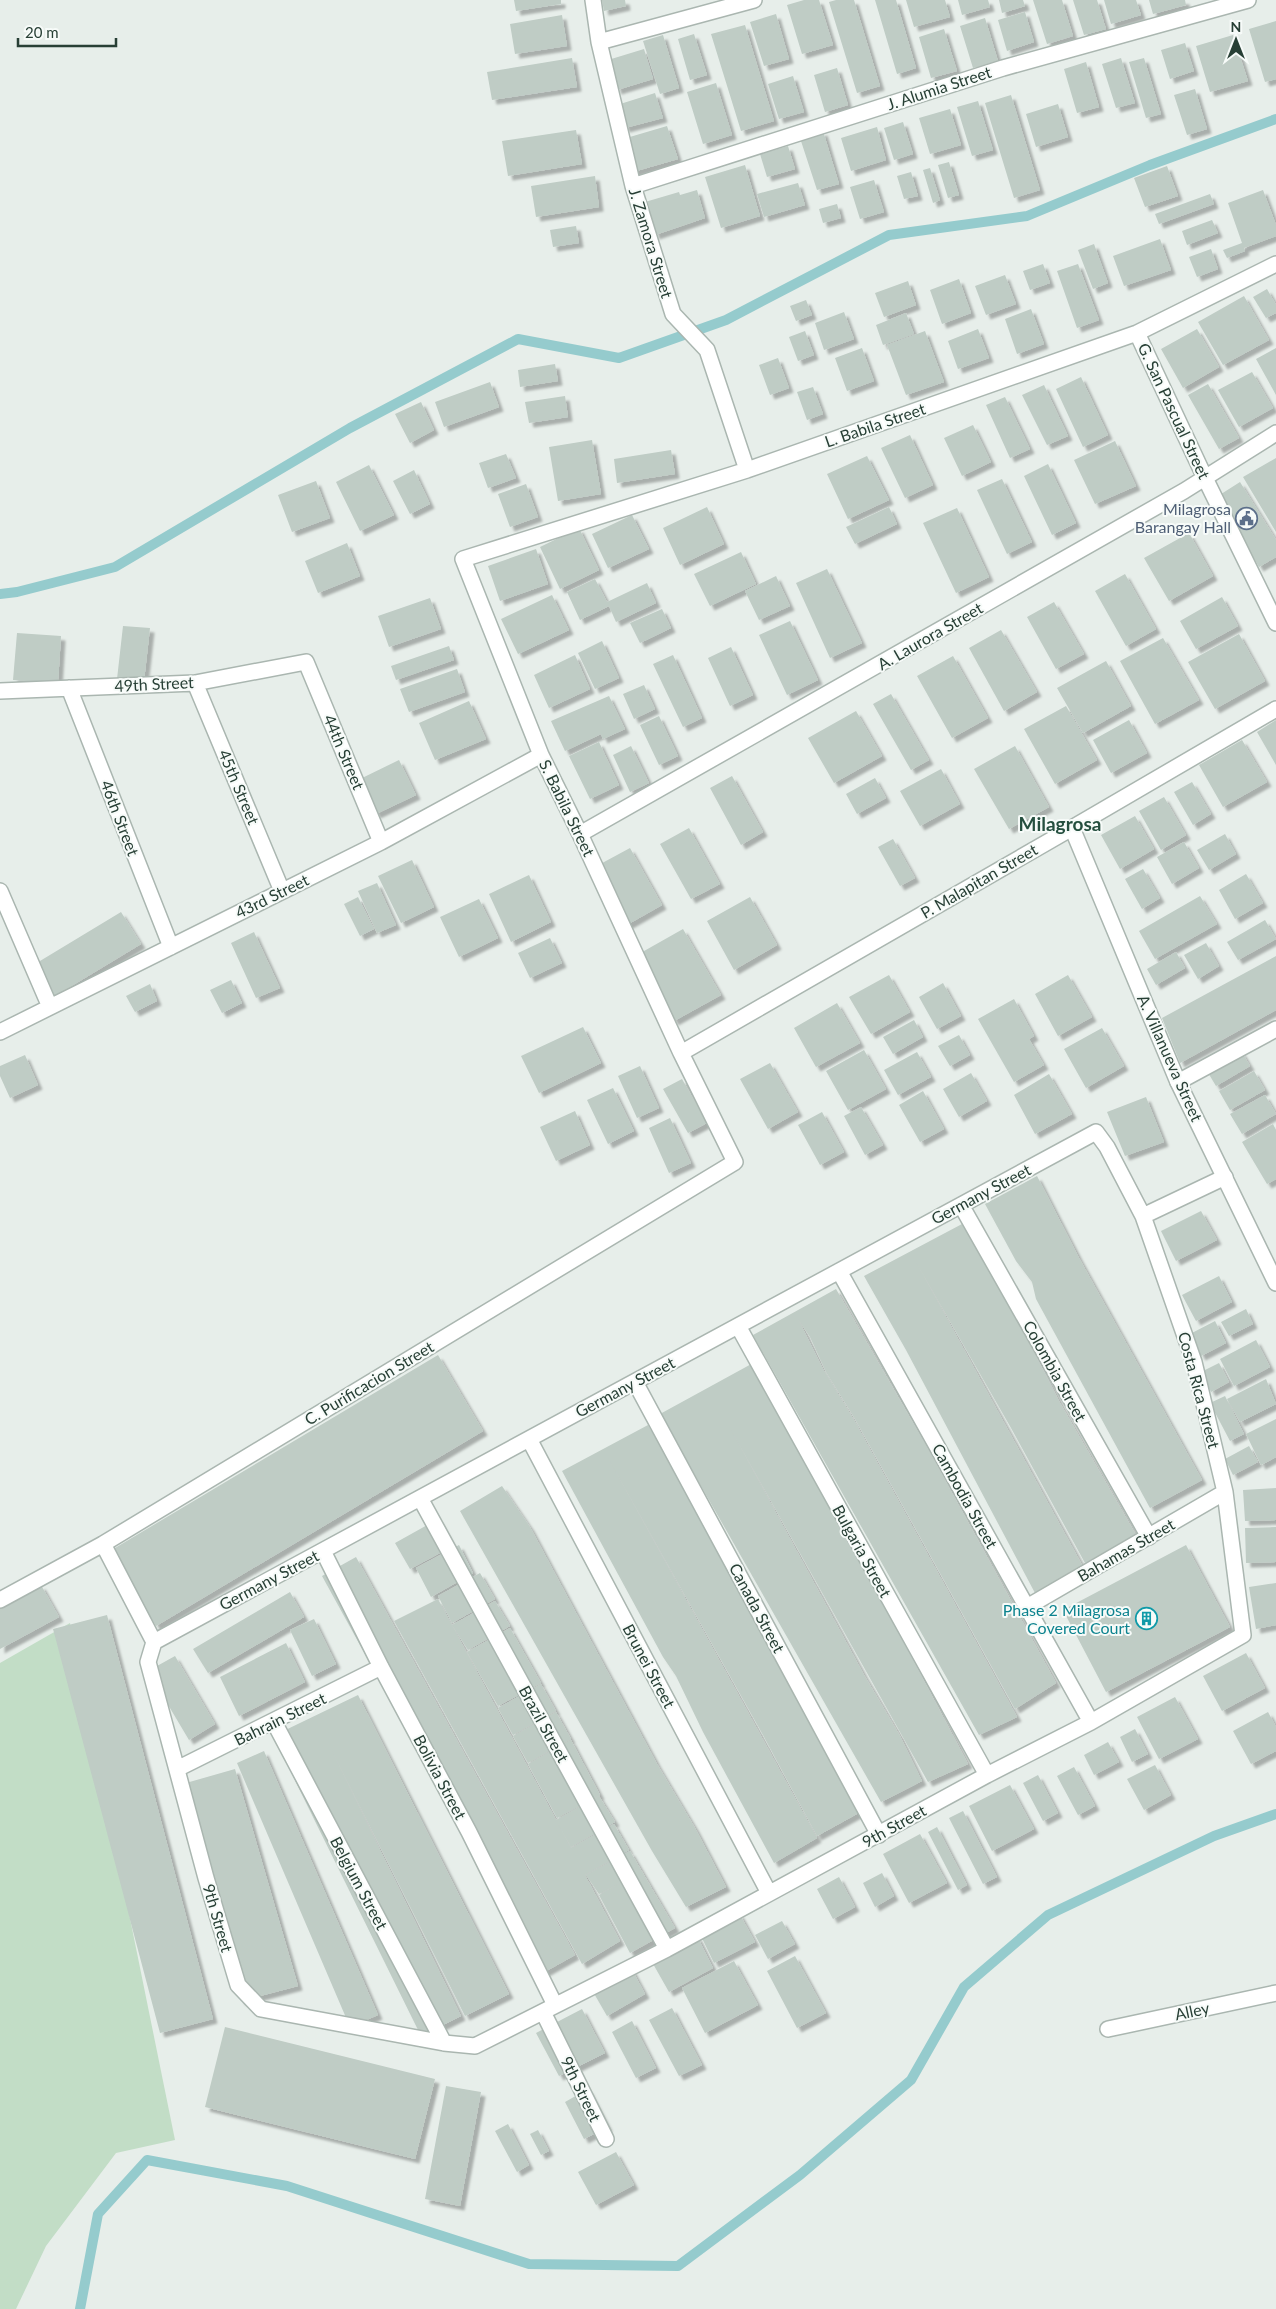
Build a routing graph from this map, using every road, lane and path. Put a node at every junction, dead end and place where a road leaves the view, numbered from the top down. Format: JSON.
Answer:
{"nodes":[{"id":1,"x":593,"y":0,"type":"edge"},
{"id":2,"x":754,"y":0,"type":"edge"},
{"id":3,"x":1248,"y":0,"type":"edge"},
{"id":4,"x":600,"y":42,"type":"junction"},
{"id":5,"x":633,"y":186,"type":"junction"},
{"id":6,"x":1276,"y":264,"type":"edge"},
{"id":7,"x":1138,"y":333,"type":"junction"},
{"id":8,"x":1276,"y":433,"type":"edge"},
{"id":9,"x":747,"y":470,"type":"junction"},
{"id":10,"x":1205,"y":478,"type":"junction"},
{"id":11,"x":463,"y":558,"type":"joint"},
{"id":12,"x":1276,"y":623,"type":"edge"},
{"id":13,"x":306,"y":662,"type":"joint"},
{"id":14,"x":195,"y":683,"type":"junction"},
{"id":15,"x":69,"y":688,"type":"junction"},
{"id":16,"x":0,"y":691,"type":"edge"},
{"id":17,"x":1276,"y":709,"type":"edge"},
{"id":18,"x":541,"y":755,"type":"junction"},
{"id":19,"x":1072,"y":828,"type":"junction"},
{"id":20,"x":580,"y":834,"type":"junction"},
{"id":21,"x":381,"y":842,"type":"junction"},
{"id":22,"x":0,"y":891,"type":"edge"},
{"id":23,"x":282,"y":891,"type":"junction"},
{"id":24,"x":171,"y":947,"type":"junction"},
{"id":25,"x":50,"y":1007,"type":"junction"},
{"id":26,"x":0,"y":1032,"type":"edge"},
{"id":27,"x":1275,"y":1033,"type":"edge"},
{"id":28,"x":681,"y":1053,"type":"junction"},
{"id":29,"x":1178,"y":1082,"type":"junction"},
{"id":30,"x":1096,"y":1132,"type":"joint"},
{"id":31,"x":735,"y":1162,"type":"joint"},
{"id":32,"x":1225,"y":1177,"type":"junction"},
{"id":33,"x":961,"y":1205,"type":"junction"},
{"id":34,"x":1143,"y":1216,"type":"junction"},
{"id":35,"x":840,"y":1271,"type":"junction"},
{"id":36,"x":1276,"y":1283,"type":"edge"},
{"id":37,"x":738,"y":1326,"type":"junction"},
{"id":38,"x":635,"y":1382,"type":"junction"},
{"id":39,"x":529,"y":1439,"type":"junction"},
{"id":40,"x":1225,"y":1492,"type":"junction"},
{"id":41,"x":420,"y":1498,"type":"junction"},
{"id":42,"x":1149,"y":1537,"type":"junction"},
{"id":43,"x":102,"y":1544,"type":"junction"},
{"id":44,"x":322,"y":1551,"type":"junction"},
{"id":45,"x":0,"y":1600,"type":"edge"},
{"id":46,"x":1027,"y":1607,"type":"junction"},
{"id":47,"x":1243,"y":1635,"type":"joint"},
{"id":48,"x":154,"y":1642,"type":"junction"},
{"id":49,"x":381,"y":1668,"type":"junction"},
{"id":50,"x":274,"y":1722,"type":"junction"},
{"id":51,"x":1091,"y":1722,"type":"junction"},
{"id":52,"x":178,"y":1769,"type":"junction"},
{"id":53,"x":987,"y":1775,"type":"junction"},
{"id":54,"x":879,"y":1835,"type":"junction"},
{"id":55,"x":769,"y":1893,"type":"junction"},
{"id":56,"x":668,"y":1949,"type":"junction"},
{"id":57,"x":1276,"y":1993,"type":"edge"},
{"id":58,"x":549,"y":2008,"type":"junction"},
{"id":59,"x":1108,"y":2029,"type":"dead end"},
{"id":60,"x":444,"y":2043,"type":"junction"},
{"id":61,"x":606,"y":2139,"type":"dead end"}],
"edges":[{"from":1,"to":4,"type":"street","name":"J. Zamora Street"},
{"from":2,"to":4,"type":"street"},
{"from":3,"to":5,"type":"street","name":"J. Alumia Street"},
{"from":4,"to":5,"type":"street","name":"J. Zamora Street"},
{"from":5,"to":9,"type":"street","name":"J. Zamora Street"},
{"from":6,"to":7,"type":"street","name":"L. Babila Street"},
{"from":7,"to":9,"type":"street","name":"L. Babila Street"},
{"from":7,"to":10,"type":"street","name":"G. San Pascual Street"},
{"from":8,"to":10,"type":"street","name":"A. Laurora Street"},
{"from":9,"to":11,"type":"street","name":"L. Babila Street"},
{"from":10,"to":12,"type":"street","name":"G. San Pascual Street"},
{"from":10,"to":20,"type":"street","name":"A. Laurora Street"},
{"from":11,"to":18,"type":"street","name":"S. Babila Street"},
{"from":13,"to":14,"type":"street","name":"49th Street"},
{"from":13,"to":21,"type":"street","name":"44th Street"},
{"from":14,"to":15,"type":"street","name":"49th Street"},
{"from":14,"to":23,"type":"street","name":"45th Street"},
{"from":15,"to":16,"type":"street","name":"49th Street"},
{"from":15,"to":24,"type":"street","name":"46th Street"},
{"from":17,"to":19,"type":"street","name":"P. Malapitan Street"},
{"from":18,"to":20,"type":"street","name":"S. Babila Street"},
{"from":18,"to":21,"type":"street","name":"43rd Street"},
{"from":19,"to":28,"type":"street","name":"P. Malapitan Street"},
{"from":19,"to":29,"type":"street","name":"A. Villanueva Street"},
{"from":20,"to":28,"type":"street","name":"S. Babila Street"},
{"from":21,"to":23,"type":"street","name":"43rd Street"},
{"from":22,"to":25,"type":"street"},
{"from":23,"to":24,"type":"street","name":"43rd Street"},
{"from":24,"to":25,"type":"street","name":"43rd Street"},
{"from":25,"to":26,"type":"street","name":"43rd Street"},
{"from":27,"to":29,"type":"street"},
{"from":28,"to":31,"type":"street","name":"S. Babila Street"},
{"from":29,"to":32,"type":"street","name":"A. Villanueva Street"},
{"from":30,"to":33,"type":"street","name":"Germany Street"},
{"from":30,"to":34,"type":"street","name":"Costa Rica Street"},
{"from":31,"to":43,"type":"street","name":"C. Purificacion Street"},
{"from":32,"to":34,"type":"street"},
{"from":32,"to":36,"type":"street","name":"A. Villanueva Street"},
{"from":33,"to":35,"type":"street","name":"Germany Street"},
{"from":33,"to":42,"type":"street","name":"Colombia Street"},
{"from":34,"to":40,"type":"street","name":"Costa Rica Street"},
{"from":35,"to":37,"type":"street","name":"Germany Street"},
{"from":35,"to":46,"type":"street","name":"Cambodia Street"},
{"from":37,"to":38,"type":"street","name":"Germany Street"},
{"from":37,"to":53,"type":"street","name":"Bulgaria Street"},
{"from":38,"to":39,"type":"street","name":"Germany Street"},
{"from":38,"to":54,"type":"street","name":"Canada Street"},
{"from":39,"to":41,"type":"street","name":"Germany Street"},
{"from":39,"to":55,"type":"street","name":"Brunei Street"},
{"from":40,"to":42,"type":"street","name":"Bahamas Street"},
{"from":40,"to":47,"type":"street","name":"Costa Rica Street"},
{"from":41,"to":44,"type":"street","name":"Germany Street"},
{"from":41,"to":56,"type":"street","name":"Brazil Street"},
{"from":42,"to":46,"type":"street","name":"Bahamas Street"},
{"from":43,"to":45,"type":"street","name":"C. Purificacion Street"},
{"from":43,"to":48,"type":"street"},
{"from":44,"to":48,"type":"street","name":"Germany Street"},
{"from":44,"to":49,"type":"street","name":"Bolivia Street"},
{"from":46,"to":51,"type":"street","name":"Cambodia Street"},
{"from":47,"to":51,"type":"street","name":"9th Street"},
{"from":48,"to":52,"type":"street","name":"9th Street"},
{"from":49,"to":50,"type":"street","name":"Bahrain Street"},
{"from":49,"to":58,"type":"street","name":"Bolivia Street"},
{"from":50,"to":52,"type":"street","name":"Bahrain Street"},
{"from":50,"to":60,"type":"street","name":"Belgium Street"},
{"from":51,"to":53,"type":"street","name":"9th Street"},
{"from":52,"to":60,"type":"street","name":"9th Street"},
{"from":53,"to":54,"type":"street","name":"9th Street"},
{"from":54,"to":55,"type":"street","name":"9th Street"},
{"from":55,"to":56,"type":"street","name":"9th Street"},
{"from":56,"to":58,"type":"street","name":"9th Street"},
{"from":57,"to":59,"type":"street","name":"Alley"},
{"from":58,"to":60,"type":"street","name":"9th Street"},
{"from":58,"to":61,"type":"street","name":"9th Street"}]}
